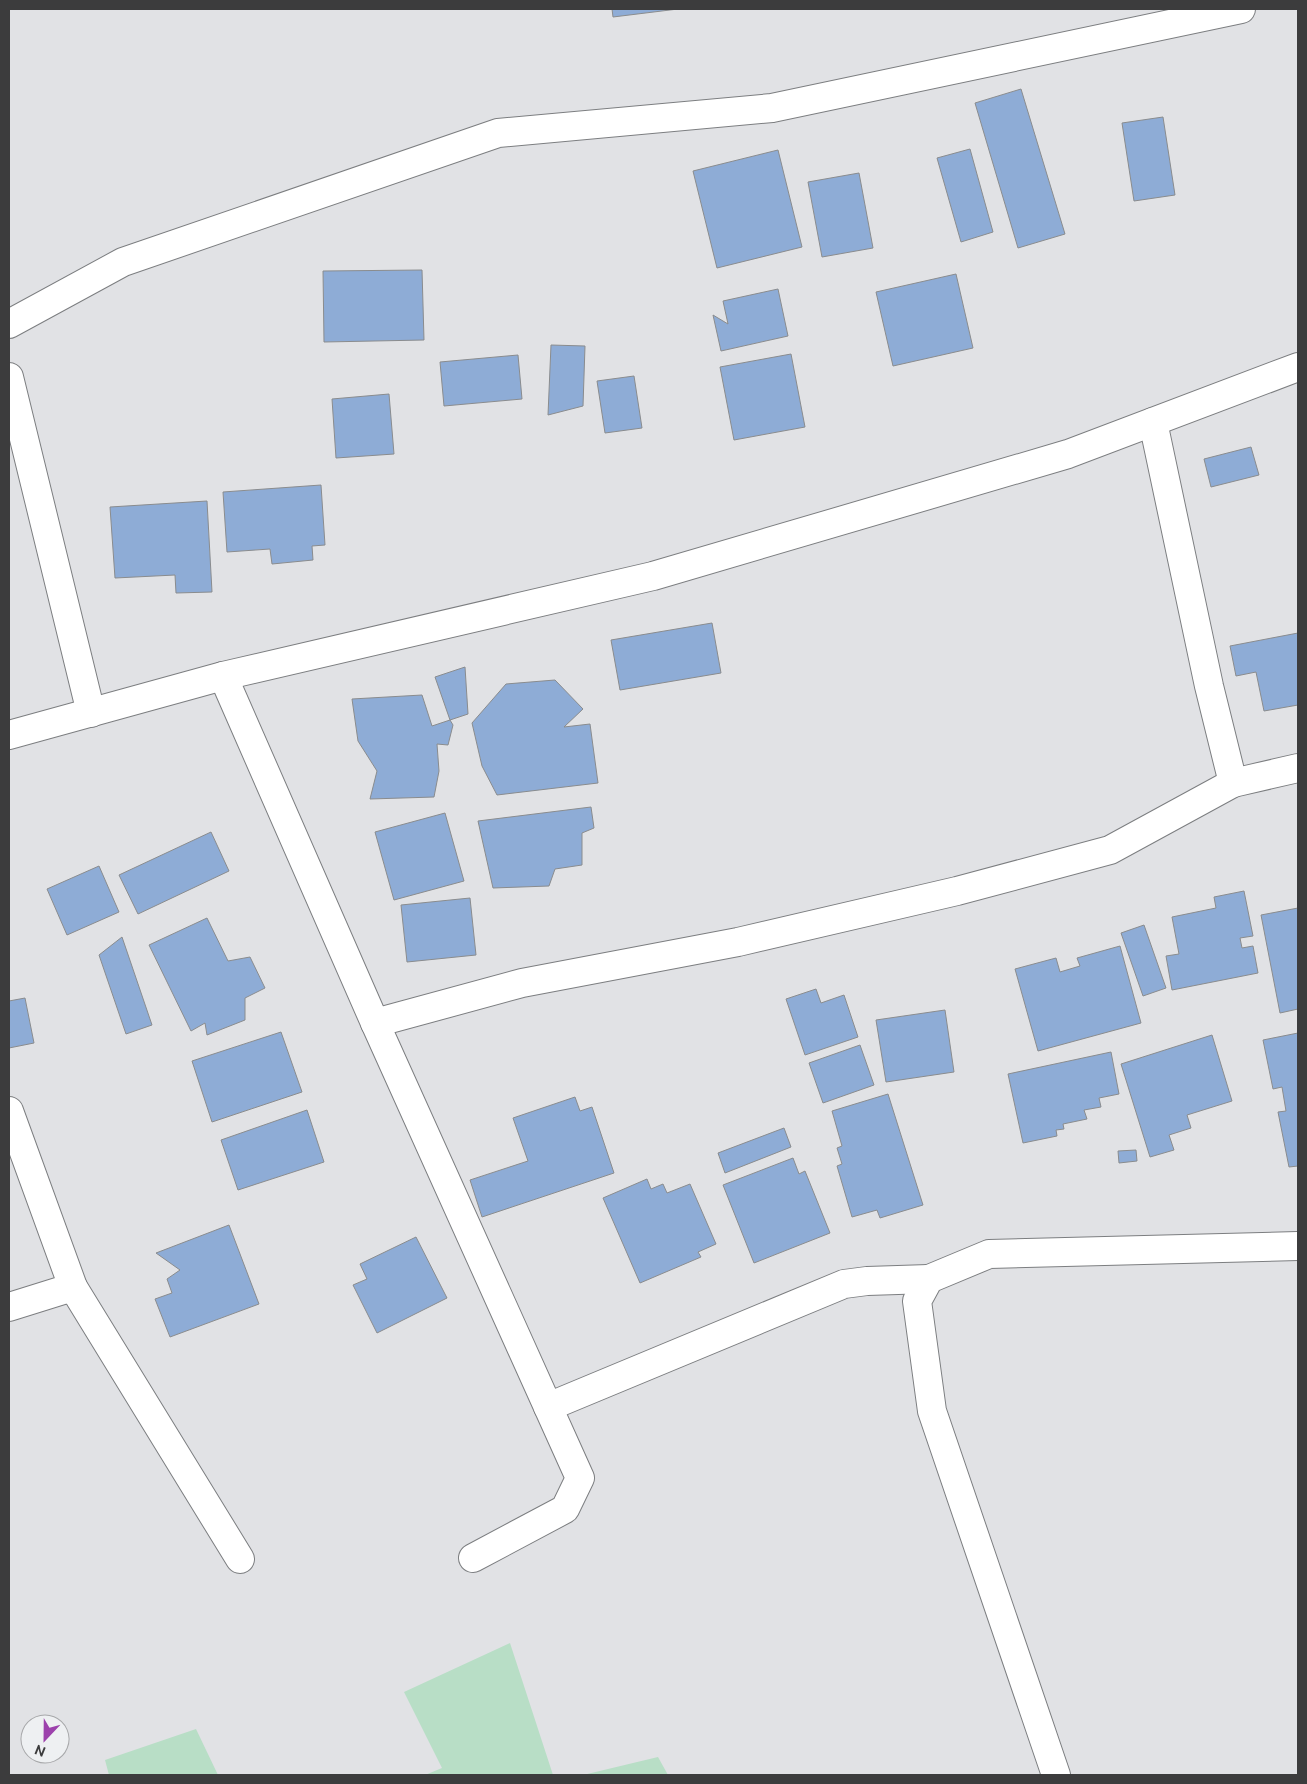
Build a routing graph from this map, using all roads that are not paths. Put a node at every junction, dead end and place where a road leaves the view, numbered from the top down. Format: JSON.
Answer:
{"nodes":[{"id":1,"x":1241,"y":9,"type":"edge"},
{"id":2,"x":9,"y":324,"type":"edge"},
{"id":3,"x":1298,"y":367,"type":"edge"},
{"id":4,"x":9,"y":377,"type":"edge"},
{"id":5,"x":1154,"y":422,"type":"junction"},
{"id":6,"x":223,"y":676,"type":"junction"},
{"id":7,"x":91,"y":713,"type":"junction"},
{"id":8,"x":9,"y":735,"type":"edge"},
{"id":9,"x":1298,"y":768,"type":"edge"},
{"id":10,"x":1233,"y":783,"type":"junction"},
{"id":11,"x":375,"y":1023,"type":"junction"},
{"id":12,"x":9,"y":1111,"type":"edge"},
{"id":13,"x":1298,"y":1246,"type":"edge"},
{"id":14,"x":928,"y":1279,"type":"junction"},
{"id":15,"x":72,"y":1287,"type":"junction"},
{"id":16,"x":9,"y":1307,"type":"edge"},
{"id":17,"x":548,"y":1407,"type":"junction"},
{"id":18,"x":473,"y":1558,"type":"dead end"},
{"id":19,"x":240,"y":1559,"type":"dead end"},
{"id":20,"x":1056,"y":1775,"type":"edge"}],
"edges":[{"from":1,"to":2,"type":"street"},
{"from":3,"to":5,"type":"street"},
{"from":4,"to":7,"type":"street"},
{"from":5,"to":6,"type":"street"},
{"from":5,"to":10,"type":"street"},
{"from":6,"to":7,"type":"street"},
{"from":6,"to":11,"type":"street"},
{"from":7,"to":8,"type":"street"},
{"from":9,"to":10,"type":"street"},
{"from":10,"to":11,"type":"street"},
{"from":11,"to":17,"type":"street"},
{"from":12,"to":15,"type":"street"},
{"from":13,"to":14,"type":"street"},
{"from":14,"to":17,"type":"street"},
{"from":14,"to":20,"type":"street"},
{"from":15,"to":16,"type":"street"},
{"from":15,"to":19,"type":"street"},
{"from":17,"to":18,"type":"street"}]}
